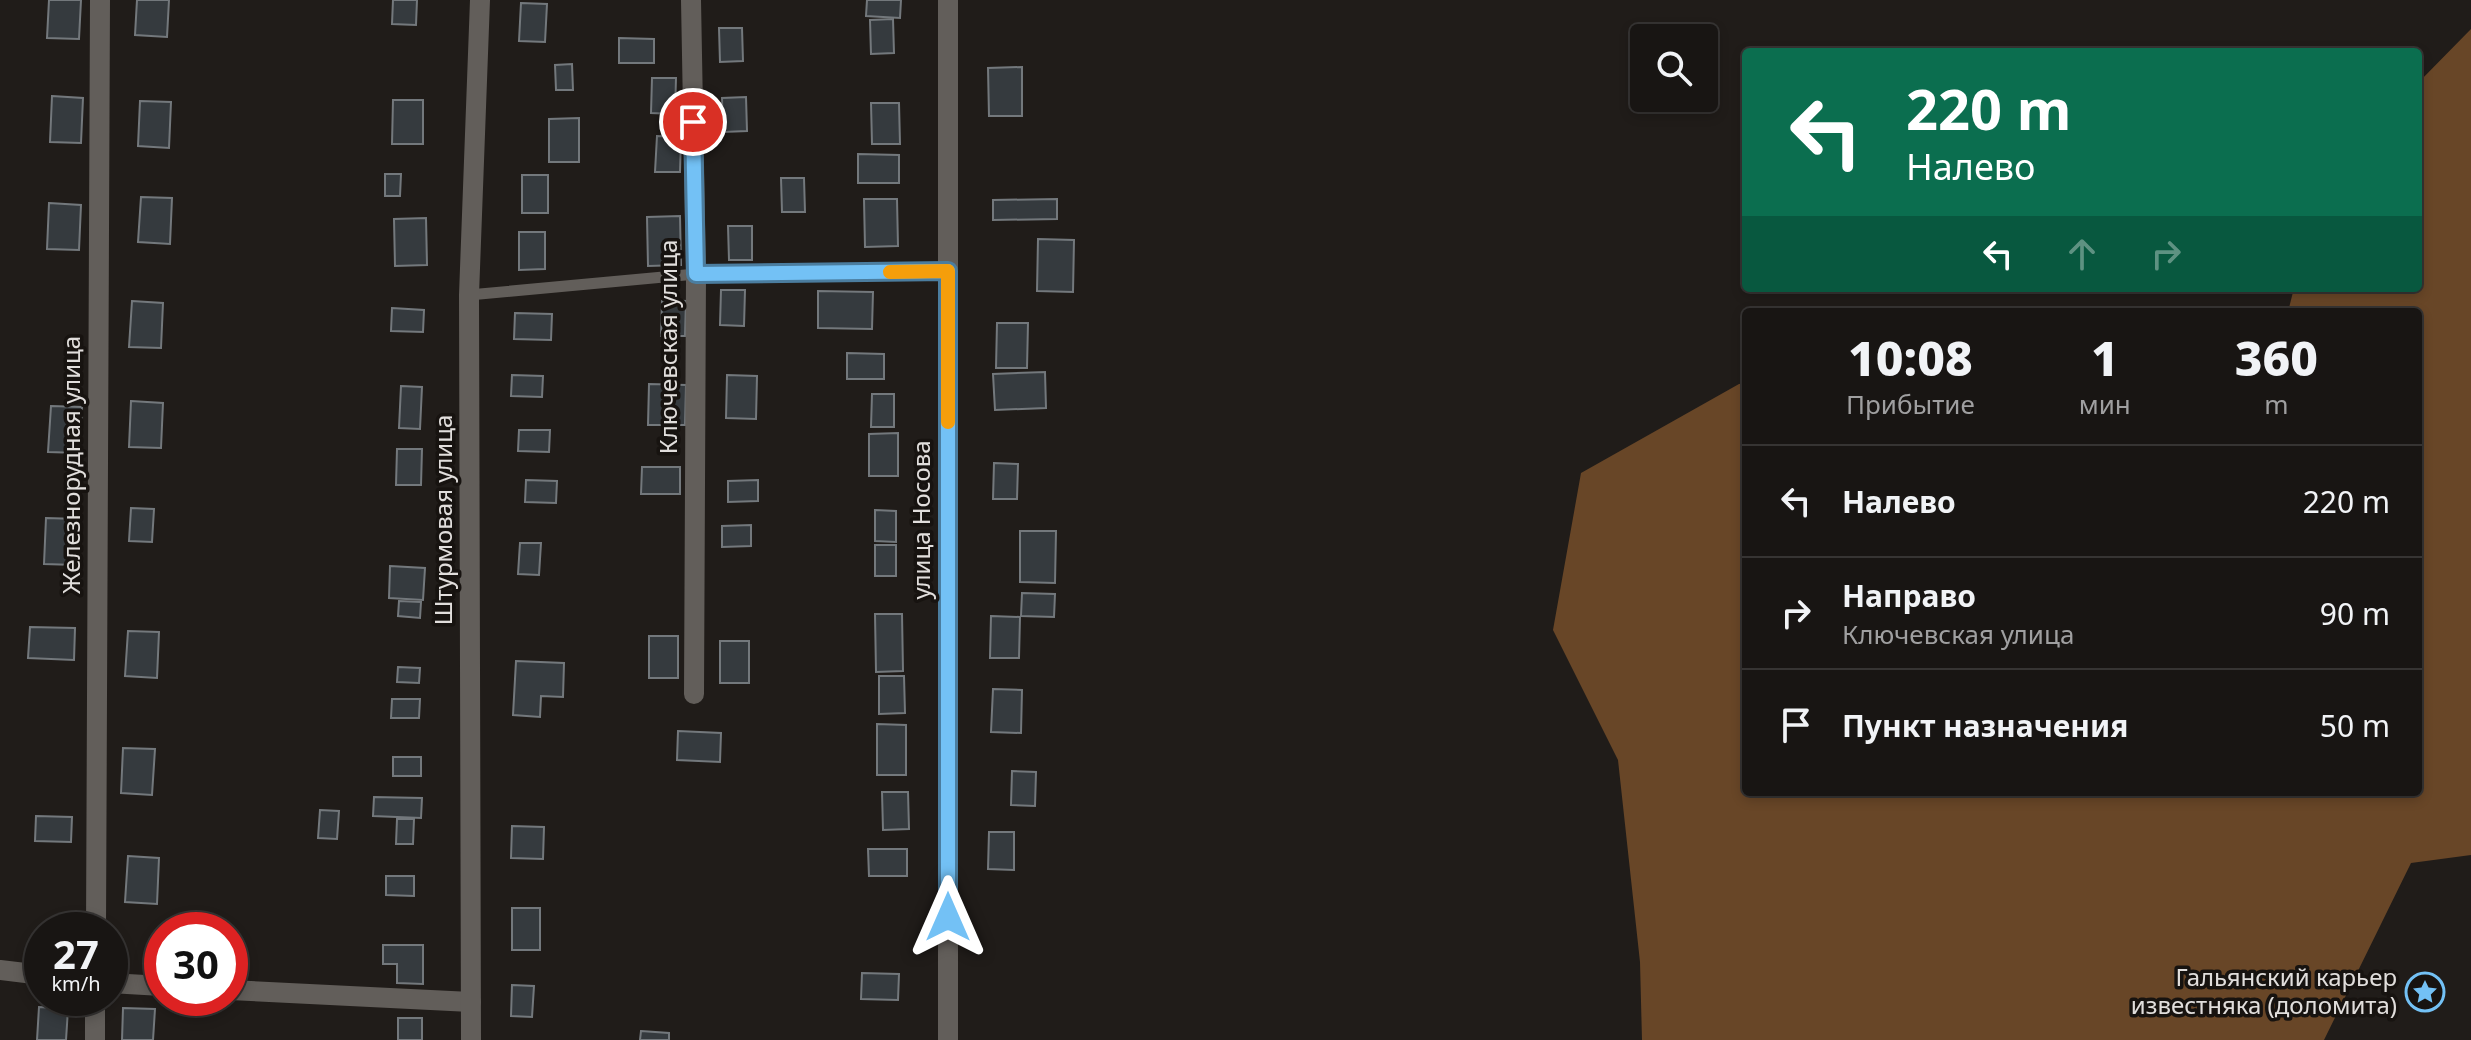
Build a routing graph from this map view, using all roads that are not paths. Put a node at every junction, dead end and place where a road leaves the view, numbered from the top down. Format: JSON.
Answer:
{"nodes":[{"id":1,"x":100,"y":0,"type":"edge"},
{"id":2,"x":480,"y":0,"type":"edge"},
{"id":3,"x":691,"y":0,"type":"edge"},
{"id":4,"x":948,"y":0,"type":"edge"},
{"id":5,"x":948,"y":271,"type":"junction"},
{"id":6,"x":696,"y":274,"type":"junction"},
{"id":7,"x":469,"y":295,"type":"junction"},
{"id":8,"x":694,"y":694,"type":"dead end"},
{"id":9,"x":96,"y":912,"type":"edge"},
{"id":10,"x":0,"y":970,"type":"edge"},
{"id":11,"x":24,"y":973,"type":"edge"},
{"id":12,"x":248,"y":991,"type":"edge"},
{"id":13,"x":471,"y":1002,"type":"junction"},
{"id":14,"x":95,"y":1016,"type":"edge"},
{"id":15,"x":95,"y":1040,"type":"edge"},
{"id":16,"x":471,"y":1040,"type":"edge"},
{"id":17,"x":948,"y":1040,"type":"edge"}],
"edges":[{"from":1,"to":9,"type":"street","name":"Железнорудная улица"},
{"from":2,"to":7,"type":"street","name":"Штурмовая улица"},
{"from":3,"to":6,"type":"street","name":"Ключевская улица"},
{"from":4,"to":5,"type":"street","name":"улица Носова"},
{"from":5,"to":6,"type":"lane"},
{"from":5,"to":17,"type":"street","name":"улица Носова"},
{"from":6,"to":7,"type":"lane"},
{"from":6,"to":8,"type":"street","name":"Ключевская улица"},
{"from":7,"to":13,"type":"street","name":"Штурмовая улица"},
{"from":10,"to":11,"type":"street"},
{"from":12,"to":13,"type":"street"},
{"from":13,"to":16,"type":"street","name":"Штурмовая улица"},
{"from":14,"to":15,"type":"street"}]}
